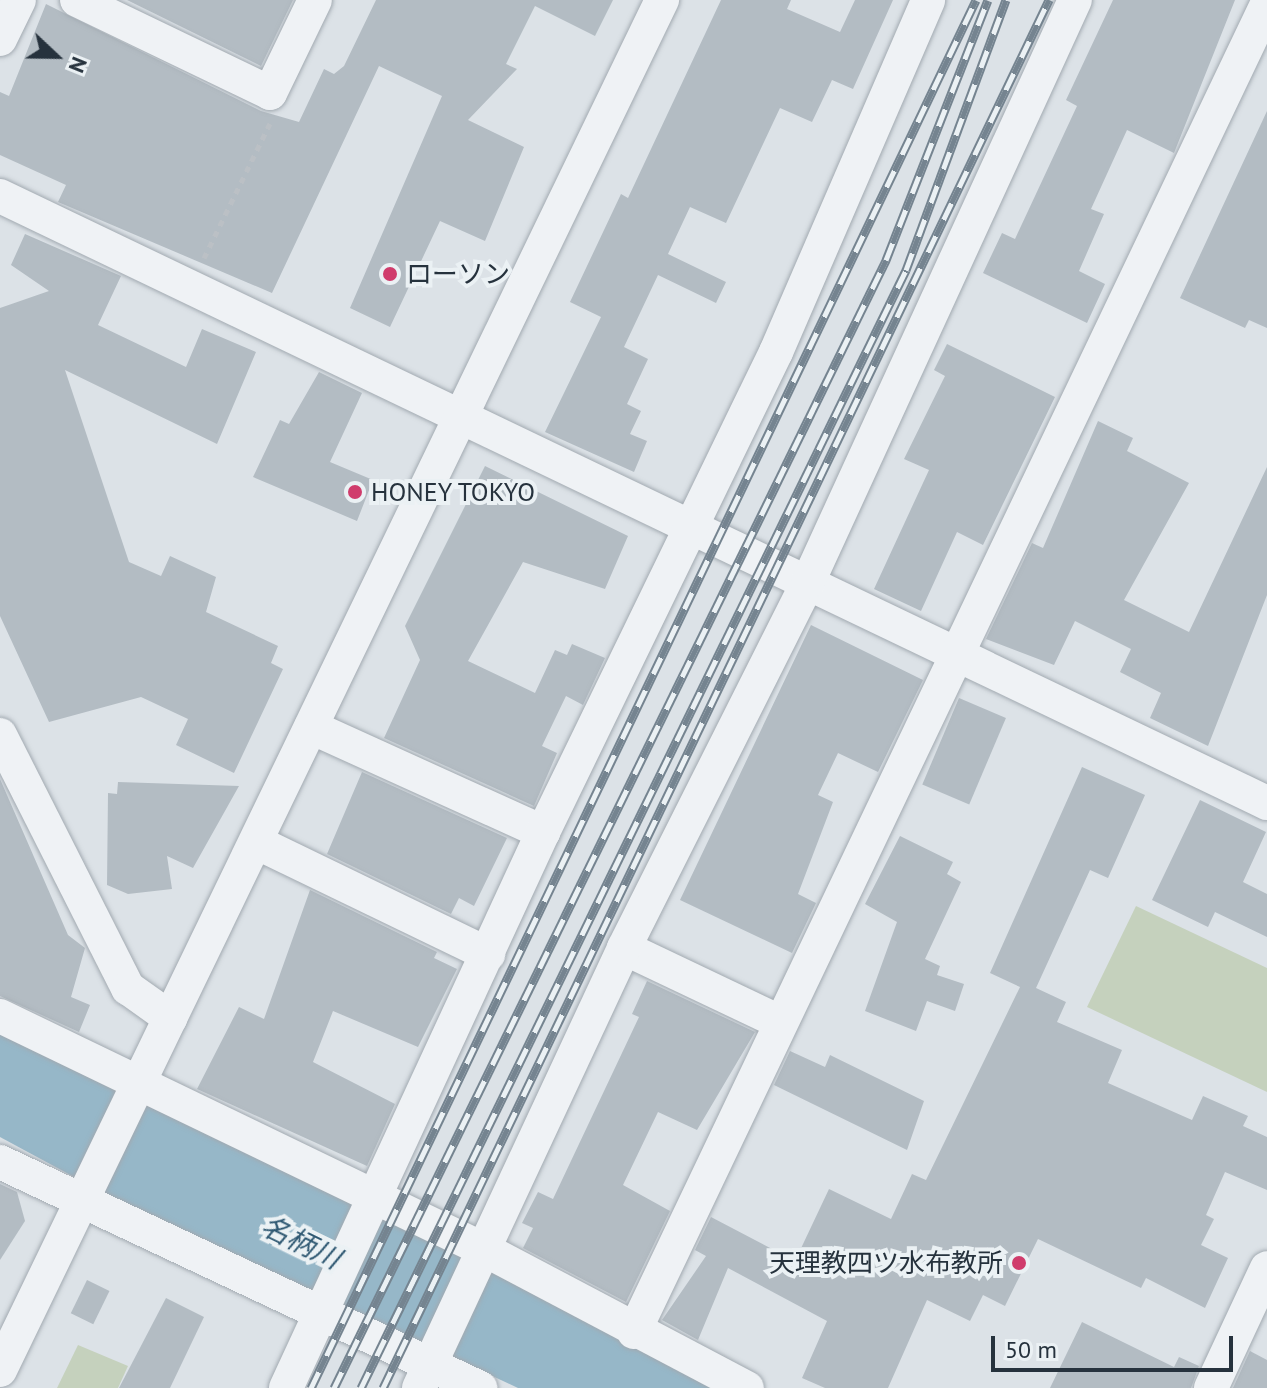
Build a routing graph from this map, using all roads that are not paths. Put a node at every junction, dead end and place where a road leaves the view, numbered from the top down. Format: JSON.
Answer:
{"nodes":[{"id":1,"x":19,"y":0,"type":"edge"},
{"id":2,"x":77,"y":0,"type":"edge"},
{"id":3,"x":315,"y":0,"type":"edge"},
{"id":4,"x":662,"y":0,"type":"edge"},
{"id":5,"x":928,"y":0,"type":"edge"},
{"id":6,"x":1075,"y":0,"type":"edge"},
{"id":7,"x":1267,"y":4,"type":"edge"},
{"id":8,"x":0,"y":39,"type":"edge"},
{"id":9,"x":0,"y":196,"type":"edge"},
{"id":10,"x":462,"y":415,"type":"junction"},
{"id":11,"x":693,"y":527,"type":"junction"},
{"id":12,"x":808,"y":582,"type":"junction"},
{"id":13,"x":958,"y":654,"type":"junction"},
{"id":14,"x":311,"y":727,"type":"junction"},
{"id":15,"x":0,"y":735,"type":"edge"},
{"id":16,"x":1267,"y":803,"type":"edge"},
{"id":17,"x":543,"y":832,"type":"junction"},
{"id":18,"x":256,"y":842,"type":"junction"},
{"id":19,"x":624,"y":948,"type":"junction"},
{"id":20,"x":488,"y":954,"type":"junction"},
{"id":21,"x":0,"y":1016,"type":"edge"},
{"id":22,"x":170,"y":1018,"type":"junction"},
{"id":23,"x":780,"y":1022,"type":"junction"},
{"id":24,"x":136,"y":1087,"type":"junction"},
{"id":25,"x":0,"y":1162,"type":"edge"},
{"id":26,"x":83,"y":1197,"type":"junction"},
{"id":27,"x":374,"y":1199,"type":"junction"},
{"id":28,"x":483,"y":1254,"type":"junction"},
{"id":29,"x":1267,"y":1268,"type":"edge"},
{"id":30,"x":325,"y":1306,"type":"junction"},
{"id":31,"x":1255,"y":1322,"type":"edge"},
{"id":32,"x":634,"y":1332,"type":"junction"},
{"id":33,"x":429,"y":1369,"type":"edge"},
{"id":34,"x":0,"y":1370,"type":"edge"},
{"id":35,"x":286,"y":1388,"type":"edge"},
{"id":36,"x":480,"y":1388,"type":"edge"},
{"id":37,"x":747,"y":1388,"type":"edge"},
{"id":38,"x":1211,"y":1388,"type":"edge"}],
"edges":[{"from":1,"to":8,"type":"street"},
{"from":2,"to":3,"type":"street"},
{"from":4,"to":10,"type":"street"},
{"from":5,"to":11,"type":"street"},
{"from":6,"to":12,"type":"street"},
{"from":7,"to":13,"type":"street"},
{"from":9,"to":10,"type":"street"},
{"from":10,"to":11,"type":"street"},
{"from":10,"to":14,"type":"street"},
{"from":11,"to":12,"type":"street"},
{"from":11,"to":17,"type":"street"},
{"from":12,"to":13,"type":"street"},
{"from":12,"to":19,"type":"street"},
{"from":13,"to":16,"type":"street"},
{"from":13,"to":23,"type":"street"},
{"from":14,"to":17,"type":"street"},
{"from":14,"to":18,"type":"street"},
{"from":15,"to":22,"type":"street"},
{"from":17,"to":20,"type":"street"},
{"from":18,"to":20,"type":"street"},
{"from":18,"to":22,"type":"street"},
{"from":19,"to":23,"type":"street"},
{"from":19,"to":28,"type":"street"},
{"from":20,"to":27,"type":"street"},
{"from":21,"to":24,"type":"street"},
{"from":22,"to":24,"type":"street"},
{"from":23,"to":32,"type":"street"},
{"from":24,"to":26,"type":"street"},
{"from":24,"to":27,"type":"street"},
{"from":25,"to":26,"type":"street"},
{"from":26,"to":30,"type":"street"},
{"from":26,"to":34,"type":"street"},
{"from":27,"to":28,"type":"street"},
{"from":27,"to":30,"type":"street"},
{"from":28,"to":32,"type":"street"},
{"from":28,"to":33,"type":"street"},
{"from":29,"to":31,"type":"street"},
{"from":30,"to":33,"type":"street"},
{"from":30,"to":35,"type":"street"},
{"from":31,"to":38,"type":"street"},
{"from":32,"to":37,"type":"street"},
{"from":33,"to":36,"type":"street"}]}
